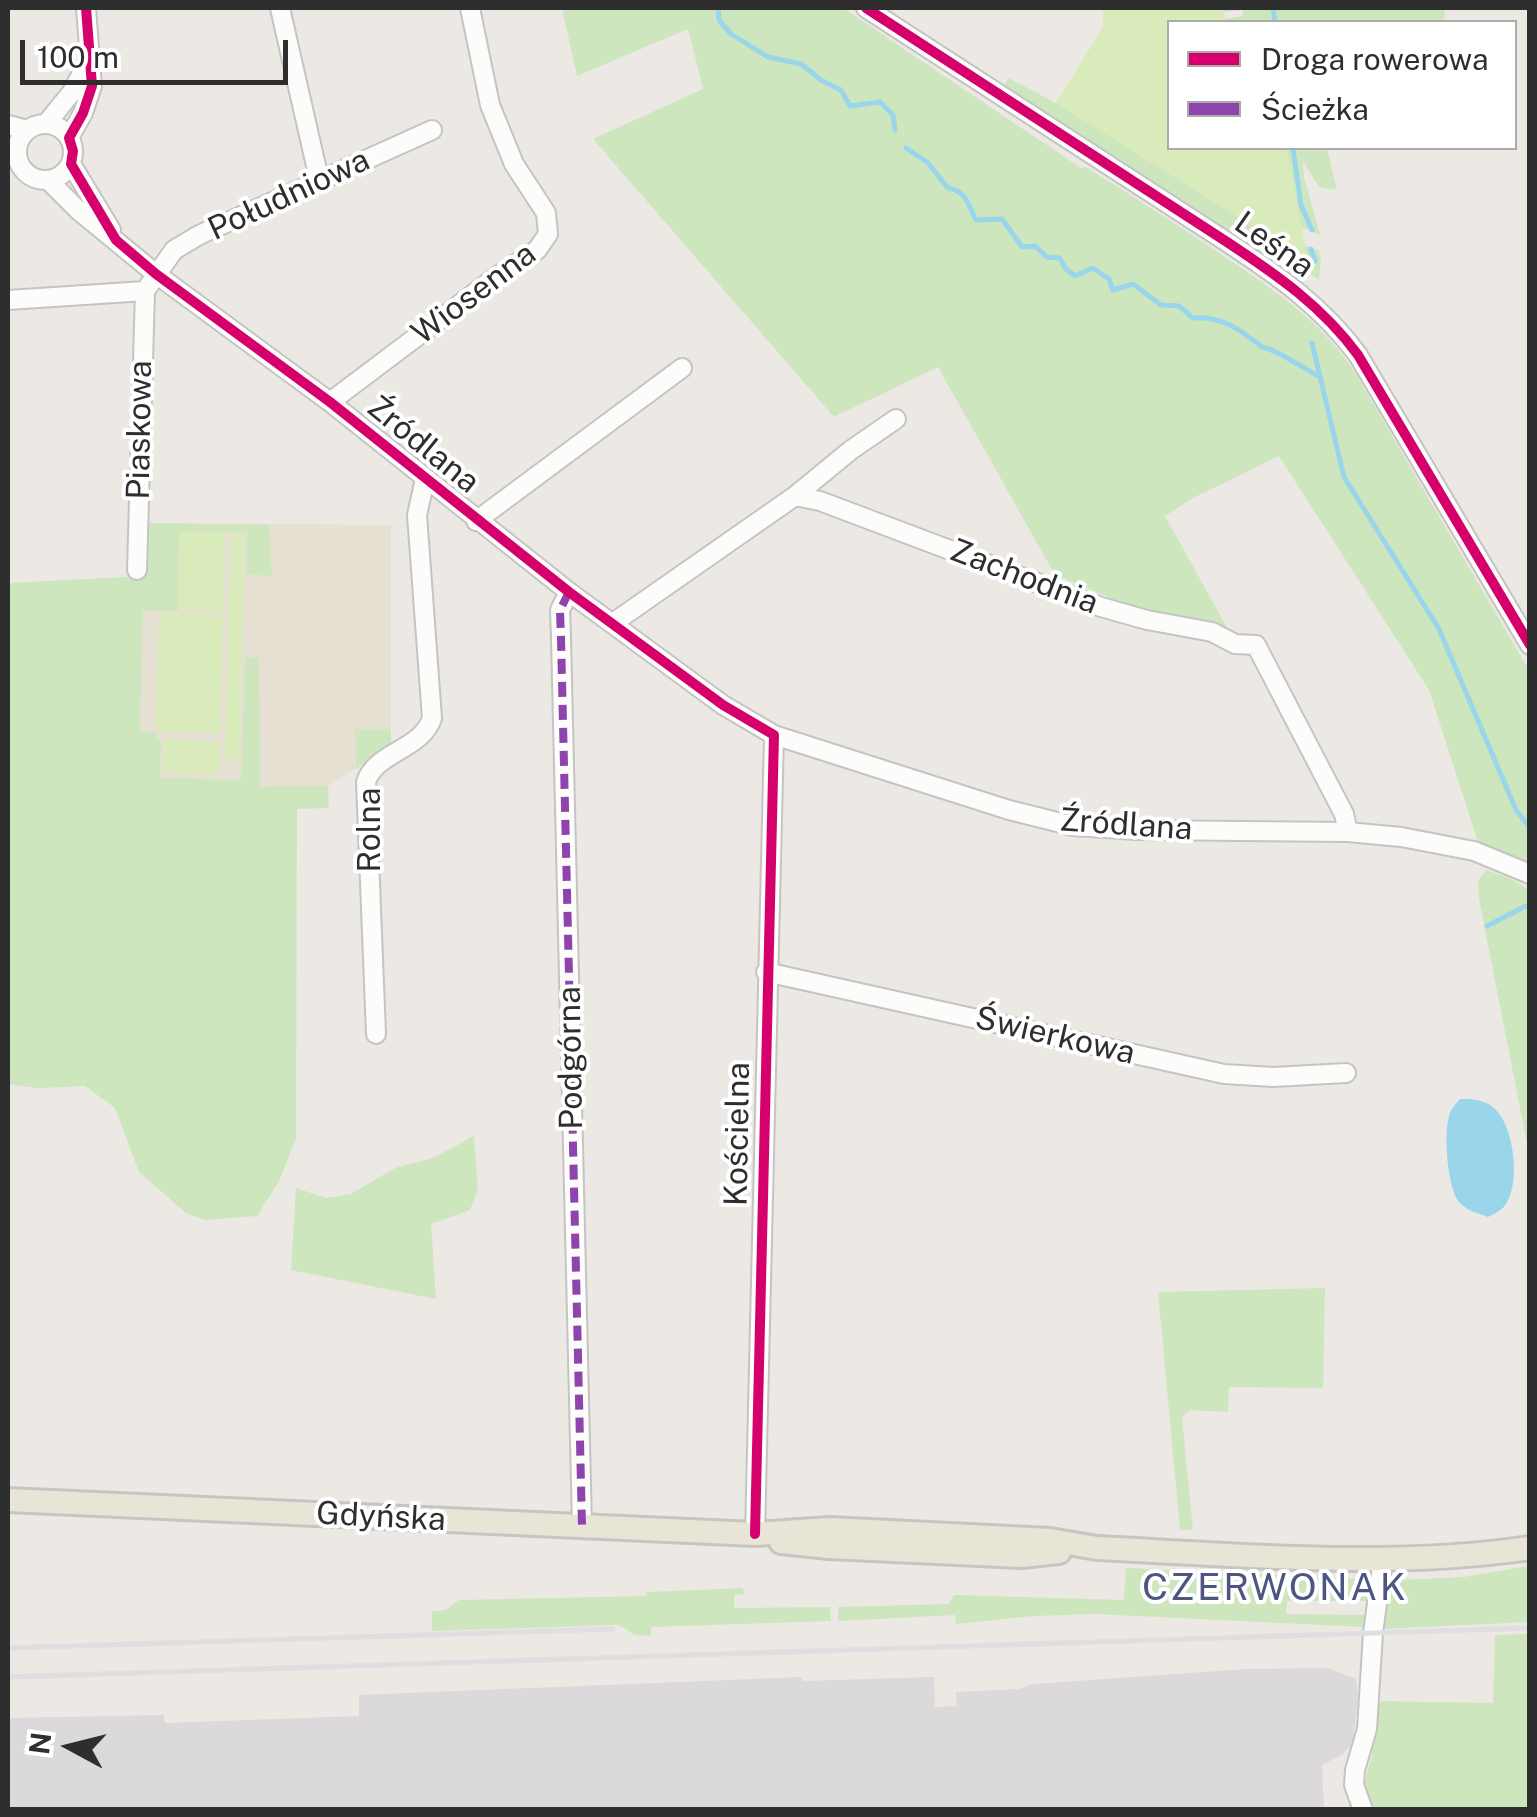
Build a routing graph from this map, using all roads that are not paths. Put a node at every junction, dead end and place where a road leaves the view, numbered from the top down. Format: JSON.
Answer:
{"nodes":[{"id":1,"x":86,"y":8,"type":"edge"},
{"id":2,"x":280,"y":8,"type":"edge"},
{"id":3,"x":470,"y":8,"type":"edge"},
{"id":4,"x":866,"y":8,"type":"edge"},
{"id":5,"x":88,"y":62,"type":"junction"},
{"id":6,"x":8,"y":124,"type":"edge"},
{"id":7,"x":46,"y":124,"type":"junction"},
{"id":8,"x":27,"y":130,"type":"junction"},
{"id":9,"x":432,"y":130,"type":"dead end"},
{"id":10,"x":69,"y":138,"type":"junction"},
{"id":11,"x":13,"y":159,"type":"edge"},
{"id":12,"x":71,"y":164,"type":"junction"},
{"id":13,"x":319,"y":179,"type":"junction"},
{"id":14,"x":49,"y":180,"type":"junction"},
{"id":15,"x":116,"y":240,"type":"junction"},
{"id":16,"x":156,"y":274,"type":"junction"},
{"id":17,"x":144,"y":290,"type":"junction"},
{"id":18,"x":8,"y":300,"type":"edge"},
{"id":19,"x":682,"y":368,"type":"dead end"},
{"id":20,"x":330,"y":402,"type":"junction"},
{"id":21,"x":896,"y":419,"type":"dead end"},
{"id":22,"x":425,"y":480,"type":"junction"},
{"id":23,"x":795,"y":496,"type":"junction"},
{"id":24,"x":476,"y":520,"type":"junction"},
{"id":25,"x":137,"y":570,"type":"dead end"},
{"id":26,"x":569,"y":592,"type":"junction"},
{"id":27,"x":613,"y":623,"type":"junction"},
{"id":28,"x":1530,"y":645,"type":"edge"},
{"id":29,"x":774,"y":735,"type":"junction"},
{"id":30,"x":1348,"y":832,"type":"junction"},
{"id":31,"x":1530,"y":874,"type":"edge"},
{"id":32,"x":766,"y":972,"type":"junction"},
{"id":33,"x":376,"y":1034,"type":"dead end"},
{"id":34,"x":1346,"y":1074,"type":"dead end"},
{"id":35,"x":8,"y":1500,"type":"edge"},
{"id":36,"x":582,"y":1526,"type":"junction"},
{"id":37,"x":756,"y":1534,"type":"junction"},
{"id":38,"x":1530,"y":1548,"type":"edge"},
{"id":39,"x":1384,"y":1560,"type":"junction"},
{"id":40,"x":1363,"y":1810,"type":"edge"}],
"edges":[{"from":1,"to":5,"type":"street"},
{"from":2,"to":13,"type":"street"},
{"from":3,"to":20,"type":"street","name":"Wiosenna"},
{"from":4,"to":28,"type":"street","name":"Leśna"},
{"from":5,"to":7,"type":"street"},
{"from":5,"to":10,"type":"street"},
{"from":6,"to":8,"type":"street"},
{"from":7,"to":8,"type":"street"},
{"from":7,"to":10,"type":"street"},
{"from":8,"to":11,"type":"street"},
{"from":9,"to":13,"type":"street","name":"Południowa"},
{"from":10,"to":12,"type":"street"},
{"from":11,"to":14,"type":"street"},
{"from":12,"to":14,"type":"street"},
{"from":12,"to":15,"type":"street","name":"Źródlana"},
{"from":13,"to":16,"type":"street","name":"Południowa"},
{"from":14,"to":15,"type":"street","name":"Źródlana"},
{"from":15,"to":16,"type":"street","name":"Źródlana"},
{"from":16,"to":17,"type":"street"},
{"from":16,"to":20,"type":"street","name":"Źródlana"},
{"from":17,"to":18,"type":"street"},
{"from":17,"to":25,"type":"street","name":"Piaskowa"},
{"from":19,"to":24,"type":"street"},
{"from":20,"to":22,"type":"street","name":"Źródlana"},
{"from":21,"to":23,"type":"street"},
{"from":22,"to":24,"type":"street","name":"Źródlana"},
{"from":22,"to":33,"type":"street","name":"Rolna"},
{"from":23,"to":27,"type":"street"},
{"from":23,"to":30,"type":"street","name":"Zachodnia"},
{"from":24,"to":26,"type":"street","name":"Źródlana"},
{"from":26,"to":27,"type":"street","name":"Źródlana"},
{"from":26,"to":36,"type":"street","name":"Podgórna"},
{"from":27,"to":29,"type":"street","name":"Źródlana"},
{"from":29,"to":30,"type":"street","name":"Źródlana"},
{"from":29,"to":32,"type":"street","name":"Kościelna"},
{"from":30,"to":31,"type":"street","name":"Źródlana"},
{"from":32,"to":34,"type":"street","name":"Świerkowa"},
{"from":32,"to":37,"type":"street","name":"Kościelna"},
{"from":35,"to":36,"type":"main road","name":"Gdyńska"},
{"from":36,"to":37,"type":"main road","name":"Gdyńska"},
{"from":37,"to":39,"type":"main road","name":"Gdyńska"},
{"from":38,"to":39,"type":"main road","name":"Gdyńska"},
{"from":39,"to":40,"type":"street"}]}
